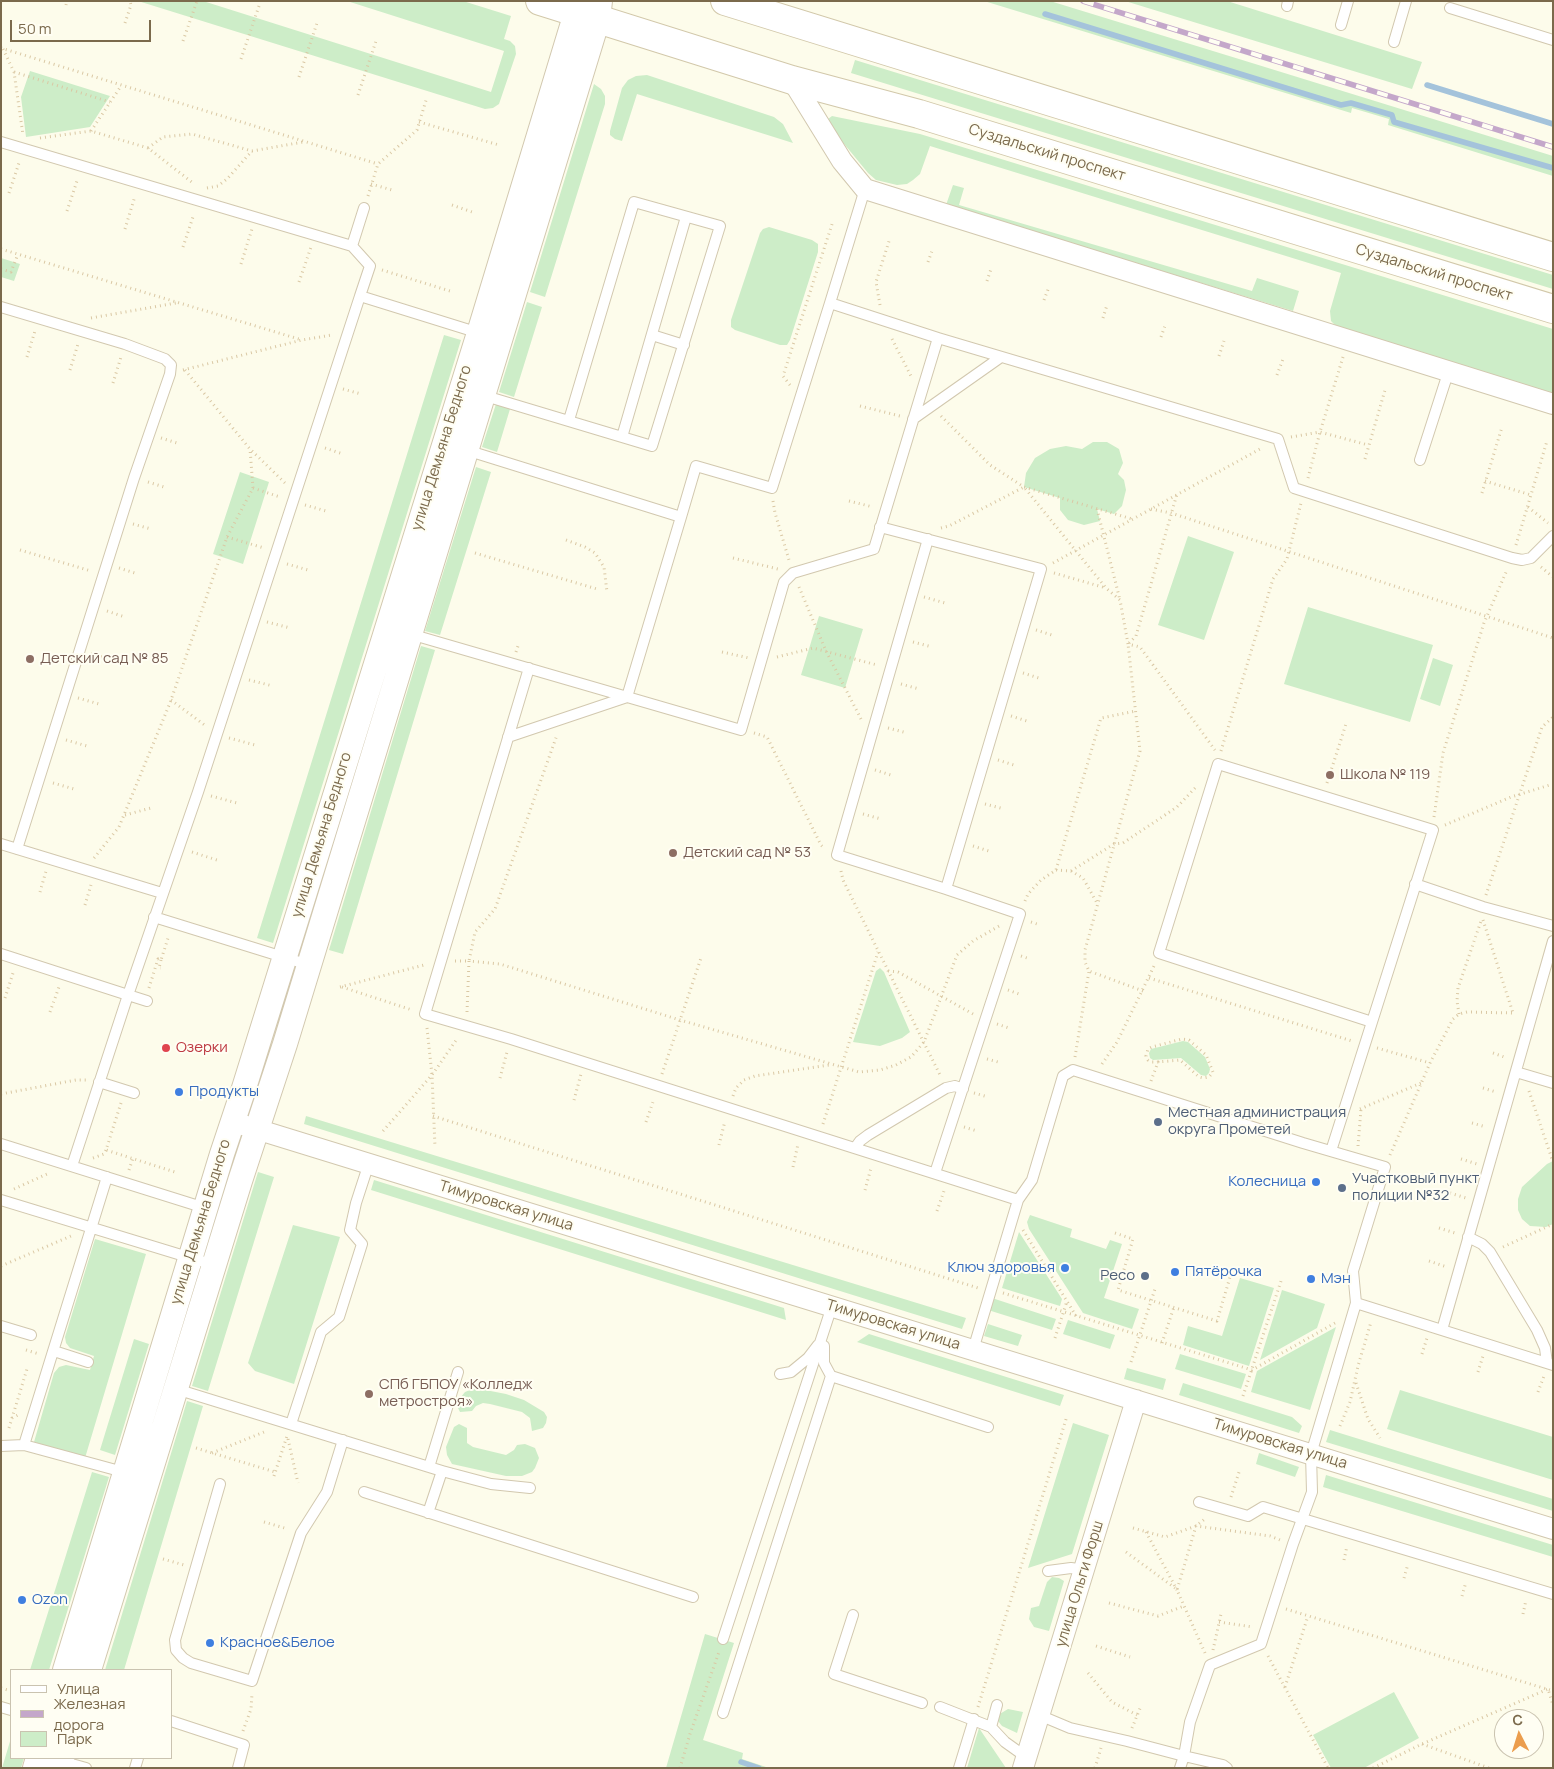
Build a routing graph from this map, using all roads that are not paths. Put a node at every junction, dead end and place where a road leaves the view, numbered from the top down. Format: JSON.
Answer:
{"nodes":[{"id":1,"x":540,"y":1,"type":"edge"},
{"id":2,"x":725,"y":1,"type":"edge"},
{"id":3,"x":1348,"y":1,"type":"edge"},
{"id":4,"x":1406,"y":1,"type":"edge"},
{"id":5,"x":1450,"y":8,"type":"dead end"},
{"id":6,"x":589,"y":9,"type":"edge"},
{"id":7,"x":1341,"y":25,"type":"dead end"},
{"id":8,"x":1553,"y":40,"type":"edge"},
{"id":9,"x":1394,"y":42,"type":"dead end"},
{"id":10,"x":792,"y":80,"type":"junction"},
{"id":11,"x":1,"y":142,"type":"edge"},
{"id":12,"x":866,"y":189,"type":"junction"},
{"id":13,"x":364,"y":208,"type":"road end"},
{"id":14,"x":686,"y":217,"type":"junction"},
{"id":15,"x":352,"y":246,"type":"junction"},
{"id":16,"x":1553,"y":257,"type":"edge"},
{"id":17,"x":360,"y":296,"type":"junction"},
{"id":18,"x":830,"y":303,"type":"junction"},
{"id":19,"x":1,"y":306,"type":"edge"},
{"id":20,"x":1553,"y":309,"type":"edge"},
{"id":21,"x":652,"y":335,"type":"junction"},
{"id":22,"x":489,"y":336,"type":"junction"},
{"id":23,"x":938,"y":338,"type":"junction"},
{"id":24,"x":684,"y":345,"type":"junction"},
{"id":25,"x":1001,"y":357,"type":"junction"},
{"id":26,"x":1449,"y":370,"type":"junction"},
{"id":27,"x":472,"y":392,"type":"junction"},
{"id":28,"x":1553,"y":404,"type":"edge"},
{"id":29,"x":912,"y":419,"type":"junction"},
{"id":30,"x":569,"y":420,"type":"junction"},
{"id":31,"x":622,"y":436,"type":"junction"},
{"id":32,"x":455,"y":446,"type":"junction"},
{"id":33,"x":1420,"y":460,"type":"dead end"},
{"id":34,"x":681,"y":517,"type":"junction"},
{"id":35,"x":880,"y":527,"type":"junction"},
{"id":36,"x":1553,"y":536,"type":"edge"},
{"id":37,"x":928,"y":539,"type":"junction"},
{"id":38,"x":398,"y":631,"type":"junction"},
{"id":39,"x":529,"y":668,"type":"junction"},
{"id":40,"x":627,"y":697,"type":"junction"},
{"id":41,"x":508,"y":738,"type":"junction"},
{"id":42,"x":1,"y":844,"type":"edge"},
{"id":43,"x":17,"y":849,"type":"junction"},
{"id":44,"x":1415,"y":884,"type":"junction"},
{"id":45,"x":946,"y":889,"type":"junction"},
{"id":46,"x":162,"y":893,"type":"junction"},
{"id":47,"x":154,"y":917,"type":"junction"},
{"id":48,"x":1553,"y":926,"type":"edge"},
{"id":49,"x":1553,"y":941,"type":"edge"},
{"id":50,"x":1,"y":954,"type":"edge"},
{"id":51,"x":284,"y":958,"type":"junction"},
{"id":52,"x":310,"y":965,"type":"junction"},
{"id":53,"x":128,"y":995,"type":"junction"},
{"id":54,"x":146,"y":1001,"type":"road end"},
{"id":55,"x":1372,"y":1022,"type":"junction"},
{"id":56,"x":1520,"y":1073,"type":"junction"},
{"id":57,"x":99,"y":1082,"type":"junction"},
{"id":58,"x":1553,"y":1083,"type":"edge"},
{"id":59,"x":963,"y":1089,"type":"junction"},
{"id":60,"x":130,"y":1091,"type":"road end"},
{"id":61,"x":232,"y":1122,"type":"junction"},
{"id":62,"x":257,"y":1129,"type":"junction"},
{"id":63,"x":1,"y":1144,"type":"edge"},
{"id":64,"x":855,"y":1148,"type":"junction"},
{"id":65,"x":1331,"y":1151,"type":"junction"},
{"id":66,"x":369,"y":1163,"type":"junction"},
{"id":67,"x":72,"y":1166,"type":"junction"},
{"id":68,"x":935,"y":1173,"type":"junction"},
{"id":69,"x":107,"y":1177,"type":"junction"},
{"id":70,"x":5,"y":1196,"type":"edge"},
{"id":71,"x":1018,"y":1200,"type":"junction"},
{"id":72,"x":205,"y":1208,"type":"junction"},
{"id":73,"x":92,"y":1228,"type":"junction"},
{"id":74,"x":1468,"y":1237,"type":"junction"},
{"id":75,"x":190,"y":1259,"type":"junction"},
{"id":76,"x":214,"y":1265,"type":"junction"},
{"id":77,"x":832,"y":1306,"type":"junction"},
{"id":78,"x":1354,"y":1308,"type":"junction"},
{"id":79,"x":1,"y":1326,"type":"edge"},
{"id":80,"x":1442,"y":1330,"type":"junction"},
{"id":81,"x":31,"y":1335,"type":"dead end"},
{"id":82,"x":824,"y":1337,"type":"junction"},
{"id":83,"x":972,"y":1350,"type":"junction"},
{"id":84,"x":54,"y":1351,"type":"junction"},
{"id":85,"x":88,"y":1362,"type":"dead end"},
{"id":86,"x":1550,"y":1364,"type":"edge"},
{"id":87,"x":458,"y":1372,"type":"dead end"},
{"id":88,"x":780,"y":1374,"type":"dead end"},
{"id":89,"x":831,"y":1376,"type":"junction"},
{"id":90,"x":164,"y":1386,"type":"junction"},
{"id":91,"x":1136,"y":1400,"type":"junction"},
{"id":92,"x":289,"y":1423,"type":"junction"},
{"id":93,"x":988,"y":1427,"type":"dead end"},
{"id":94,"x":343,"y":1440,"type":"junction"},
{"id":95,"x":1,"y":1446,"type":"edge"},
{"id":96,"x":24,"y":1446,"type":"junction"},
{"id":97,"x":1311,"y":1454,"type":"junction"},
{"id":98,"x":429,"y":1467,"type":"junction"},
{"id":99,"x":442,"y":1471,"type":"junction"},
{"id":100,"x":125,"y":1473,"type":"junction"},
{"id":101,"x":148,"y":1479,"type":"junction"},
{"id":102,"x":220,"y":1484,"type":"dead end"},
{"id":103,"x":530,"y":1488,"type":"dead end"},
{"id":104,"x":364,"y":1492,"type":"dead end"},
{"id":105,"x":1199,"y":1502,"type":"dead end"},
{"id":106,"x":428,"y":1513,"type":"junction"},
{"id":107,"x":1301,"y":1520,"type":"junction"},
{"id":108,"x":1553,"y":1529,"type":"edge"},
{"id":109,"x":1085,"y":1570,"type":"junction"},
{"id":110,"x":1048,"y":1572,"type":"dead end"},
{"id":111,"x":1553,"y":1594,"type":"edge"},
{"id":112,"x":693,"y":1597,"type":"dead end"},
{"id":113,"x":853,"y":1615,"type":"dead end"},
{"id":114,"x":723,"y":1639,"type":"road end"},
{"id":115,"x":65,"y":1669,"type":"edge"},
{"id":116,"x":89,"y":1669,"type":"edge"},
{"id":117,"x":922,"y":1703,"type":"dead end"},
{"id":118,"x":998,"y":1705,"type":"dead end"},
{"id":119,"x":940,"y":1708,"type":"dead end"},
{"id":120,"x":723,"y":1713,"type":"dead end"},
{"id":121,"x":1039,"y":1715,"type":"junction"},
{"id":122,"x":974,"y":1719,"type":"junction"},
{"id":123,"x":172,"y":1721,"type":"edge"},
{"id":124,"x":991,"y":1727,"type":"junction"},
{"id":125,"x":1184,"y":1756,"type":"junction"},
{"id":126,"x":55,"y":1761,"type":"edge"},
{"id":127,"x":1025,"y":1762,"type":"edge"},
{"id":128,"x":35,"y":1768,"type":"edge"},
{"id":129,"x":86,"y":1768,"type":"edge"},
{"id":130,"x":238,"y":1768,"type":"edge"},
{"id":131,"x":959,"y":1768,"type":"edge"},
{"id":132,"x":1180,"y":1768,"type":"edge"},
{"id":133,"x":1227,"y":1768,"type":"edge"}],
"edges":[{"from":1,"to":6,"type":"main road","name":"Суздальский проспект"},
{"from":2,"to":16,"type":"main road"},
{"from":3,"to":7,"type":"lane"},
{"from":4,"to":9,"type":"lane"},
{"from":5,"to":8,"type":"lane"},
{"from":6,"to":10,"type":"main road","name":"Суздальский проспект"},
{"from":6,"to":22,"type":"street","name":"улица Демьяна Бедного"},
{"from":10,"to":12,"type":"street"},
{"from":10,"to":20,"type":"main road","name":"Суздальский проспект"},
{"from":11,"to":15,"type":"lane"},
{"from":12,"to":18,"type":"lane"},
{"from":12,"to":26,"type":"street"},
{"from":13,"to":15,"type":"lane"},
{"from":14,"to":21,"type":"lane"},
{"from":14,"to":24,"type":"lane"},
{"from":14,"to":30,"type":"lane"},
{"from":15,"to":17,"type":"lane"},
{"from":17,"to":22,"type":"lane"},
{"from":17,"to":46,"type":"lane"},
{"from":18,"to":23,"type":"lane"},
{"from":18,"to":34,"type":"lane"},
{"from":19,"to":43,"type":"lane"},
{"from":21,"to":24,"type":"lane"},
{"from":21,"to":31,"type":"lane"},
{"from":22,"to":27,"type":"street","name":"улица Демьяна Бедного"},
{"from":23,"to":25,"type":"lane"},
{"from":23,"to":29,"type":"lane"},
{"from":24,"to":31,"type":"lane"},
{"from":25,"to":29,"type":"lane"},
{"from":25,"to":36,"type":"lane"},
{"from":26,"to":28,"type":"street"},
{"from":26,"to":33,"type":"lane"},
{"from":27,"to":30,"type":"lane"},
{"from":27,"to":32,"type":"street","name":"улица Демьяна Бедного"},
{"from":29,"to":35,"type":"lane"},
{"from":30,"to":31,"type":"lane"},
{"from":32,"to":34,"type":"lane"},
{"from":32,"to":38,"type":"street","name":"улица Демьяна Бедного"},
{"from":34,"to":40,"type":"lane"},
{"from":35,"to":37,"type":"lane"},
{"from":35,"to":40,"type":"lane"},
{"from":37,"to":45,"type":"lane"},
{"from":37,"to":45,"type":"lane"},
{"from":38,"to":39,"type":"lane"},
{"from":38,"to":51,"type":"street","name":"улица Демьяна Бедного"},
{"from":38,"to":52,"type":"street","name":"улица Демьяна Бедного"},
{"from":39,"to":40,"type":"lane"},
{"from":39,"to":41,"type":"lane"},
{"from":40,"to":41,"type":"lane"},
{"from":41,"to":64,"type":"lane"},
{"from":42,"to":43,"type":"lane"},
{"from":43,"to":46,"type":"lane"},
{"from":44,"to":48,"type":"lane"},
{"from":44,"to":55,"type":"lane"},
{"from":44,"to":55,"type":"lane"},
{"from":45,"to":59,"type":"lane"},
{"from":46,"to":47,"type":"lane"},
{"from":47,"to":51,"type":"lane"},
{"from":47,"to":53,"type":"lane"},
{"from":49,"to":56,"type":"lane"},
{"from":50,"to":53,"type":"lane"},
{"from":51,"to":52,"type":"lane"},
{"from":51,"to":61,"type":"street","name":"улица Демьяна Бедного"},
{"from":52,"to":62,"type":"street","name":"улица Демьяна Бедного"},
{"from":53,"to":54,"type":"lane"},
{"from":53,"to":57,"type":"lane"},
{"from":55,"to":65,"type":"lane"},
{"from":56,"to":58,"type":"lane"},
{"from":56,"to":74,"type":"lane"},
{"from":57,"to":60,"type":"lane"},
{"from":57,"to":67,"type":"lane"},
{"from":59,"to":64,"type":"lane"},
{"from":59,"to":68,"type":"lane"},
{"from":61,"to":62,"type":"street","name":"Тимуровская улица"},
{"from":61,"to":72,"type":"street","name":"улица Демьяна Бедного"},
{"from":62,"to":66,"type":"street","name":"Тимуровская улица"},
{"from":62,"to":76,"type":"street","name":"улица Демьяна Бедного"},
{"from":63,"to":67,"type":"lane"},
{"from":64,"to":68,"type":"lane"},
{"from":65,"to":71,"type":"lane"},
{"from":65,"to":78,"type":"lane"},
{"from":66,"to":77,"type":"street","name":"Тимуровская улица"},
{"from":66,"to":92,"type":"lane"},
{"from":67,"to":69,"type":"lane"},
{"from":68,"to":71,"type":"lane"},
{"from":69,"to":72,"type":"lane"},
{"from":69,"to":73,"type":"lane"},
{"from":70,"to":73,"type":"lane"},
{"from":71,"to":83,"type":"lane"},
{"from":72,"to":75,"type":"street","name":"улица Демьяна Бедного"},
{"from":73,"to":75,"type":"lane"},
{"from":73,"to":84,"type":"lane"},
{"from":74,"to":80,"type":"lane"},
{"from":74,"to":86,"type":"lane"},
{"from":75,"to":76,"type":"lane"},
{"from":75,"to":90,"type":"street","name":"улица Демьяна Бедного"},
{"from":76,"to":90,"type":"street","name":"улица Демьяна Бедного"},
{"from":77,"to":82,"type":"lane"},
{"from":77,"to":83,"type":"street","name":"Тимуровская улица"},
{"from":78,"to":80,"type":"lane"},
{"from":78,"to":97,"type":"lane"},
{"from":79,"to":81,"type":"lane"},
{"from":80,"to":86,"type":"lane"},
{"from":82,"to":88,"type":"lane"},
{"from":82,"to":89,"type":"lane"},
{"from":82,"to":114,"type":"lane"},
{"from":83,"to":91,"type":"street","name":"Тимуровская улица"},
{"from":84,"to":85,"type":"lane"},
{"from":84,"to":96,"type":"lane"},
{"from":87,"to":98,"type":"lane"},
{"from":89,"to":93,"type":"lane"},
{"from":89,"to":120,"type":"lane"},
{"from":90,"to":92,"type":"lane"},
{"from":90,"to":100,"type":"street","name":"улица Демьяна Бедного"},
{"from":90,"to":101,"type":"street","name":"улица Демьяна Бедного"},
{"from":91,"to":97,"type":"street","name":"Тимуровская улица"},
{"from":91,"to":109,"type":"street","name":"улица Ольги Форш"},
{"from":92,"to":94,"type":"lane"},
{"from":94,"to":98,"type":"lane"},
{"from":94,"to":102,"type":"lane"},
{"from":95,"to":96,"type":"lane"},
{"from":96,"to":100,"type":"lane"},
{"from":97,"to":107,"type":"lane"},
{"from":97,"to":108,"type":"street","name":"Тимуровская улица"},
{"from":98,"to":99,"type":"lane"},
{"from":99,"to":103,"type":"lane"},
{"from":99,"to":106,"type":"lane"},
{"from":100,"to":101,"type":"lane"},
{"from":100,"to":115,"type":"street","name":"улица Демьяна Бедного"},
{"from":101,"to":116,"type":"street","name":"улица Демьяна Бедного"},
{"from":104,"to":106,"type":"lane"},
{"from":105,"to":107,"type":"lane"},
{"from":106,"to":112,"type":"lane"},
{"from":107,"to":111,"type":"lane"},
{"from":107,"to":125,"type":"lane"},
{"from":109,"to":110,"type":"lane"},
{"from":109,"to":121,"type":"street","name":"улица Ольги Форш"},
{"from":113,"to":117,"type":"lane"},
{"from":118,"to":124,"type":"lane"},
{"from":119,"to":122,"type":"lane"},
{"from":121,"to":125,"type":"lane"},
{"from":121,"to":127,"type":"street","name":"улица Ольги Форш"},
{"from":122,"to":124,"type":"lane"},
{"from":122,"to":131,"type":"lane"},
{"from":123,"to":130,"type":"lane"},
{"from":124,"to":127,"type":"lane"},
{"from":125,"to":132,"type":"lane"},
{"from":125,"to":133,"type":"lane"},
{"from":126,"to":128,"type":"street"},
{"from":126,"to":129,"type":"lane"}]}
